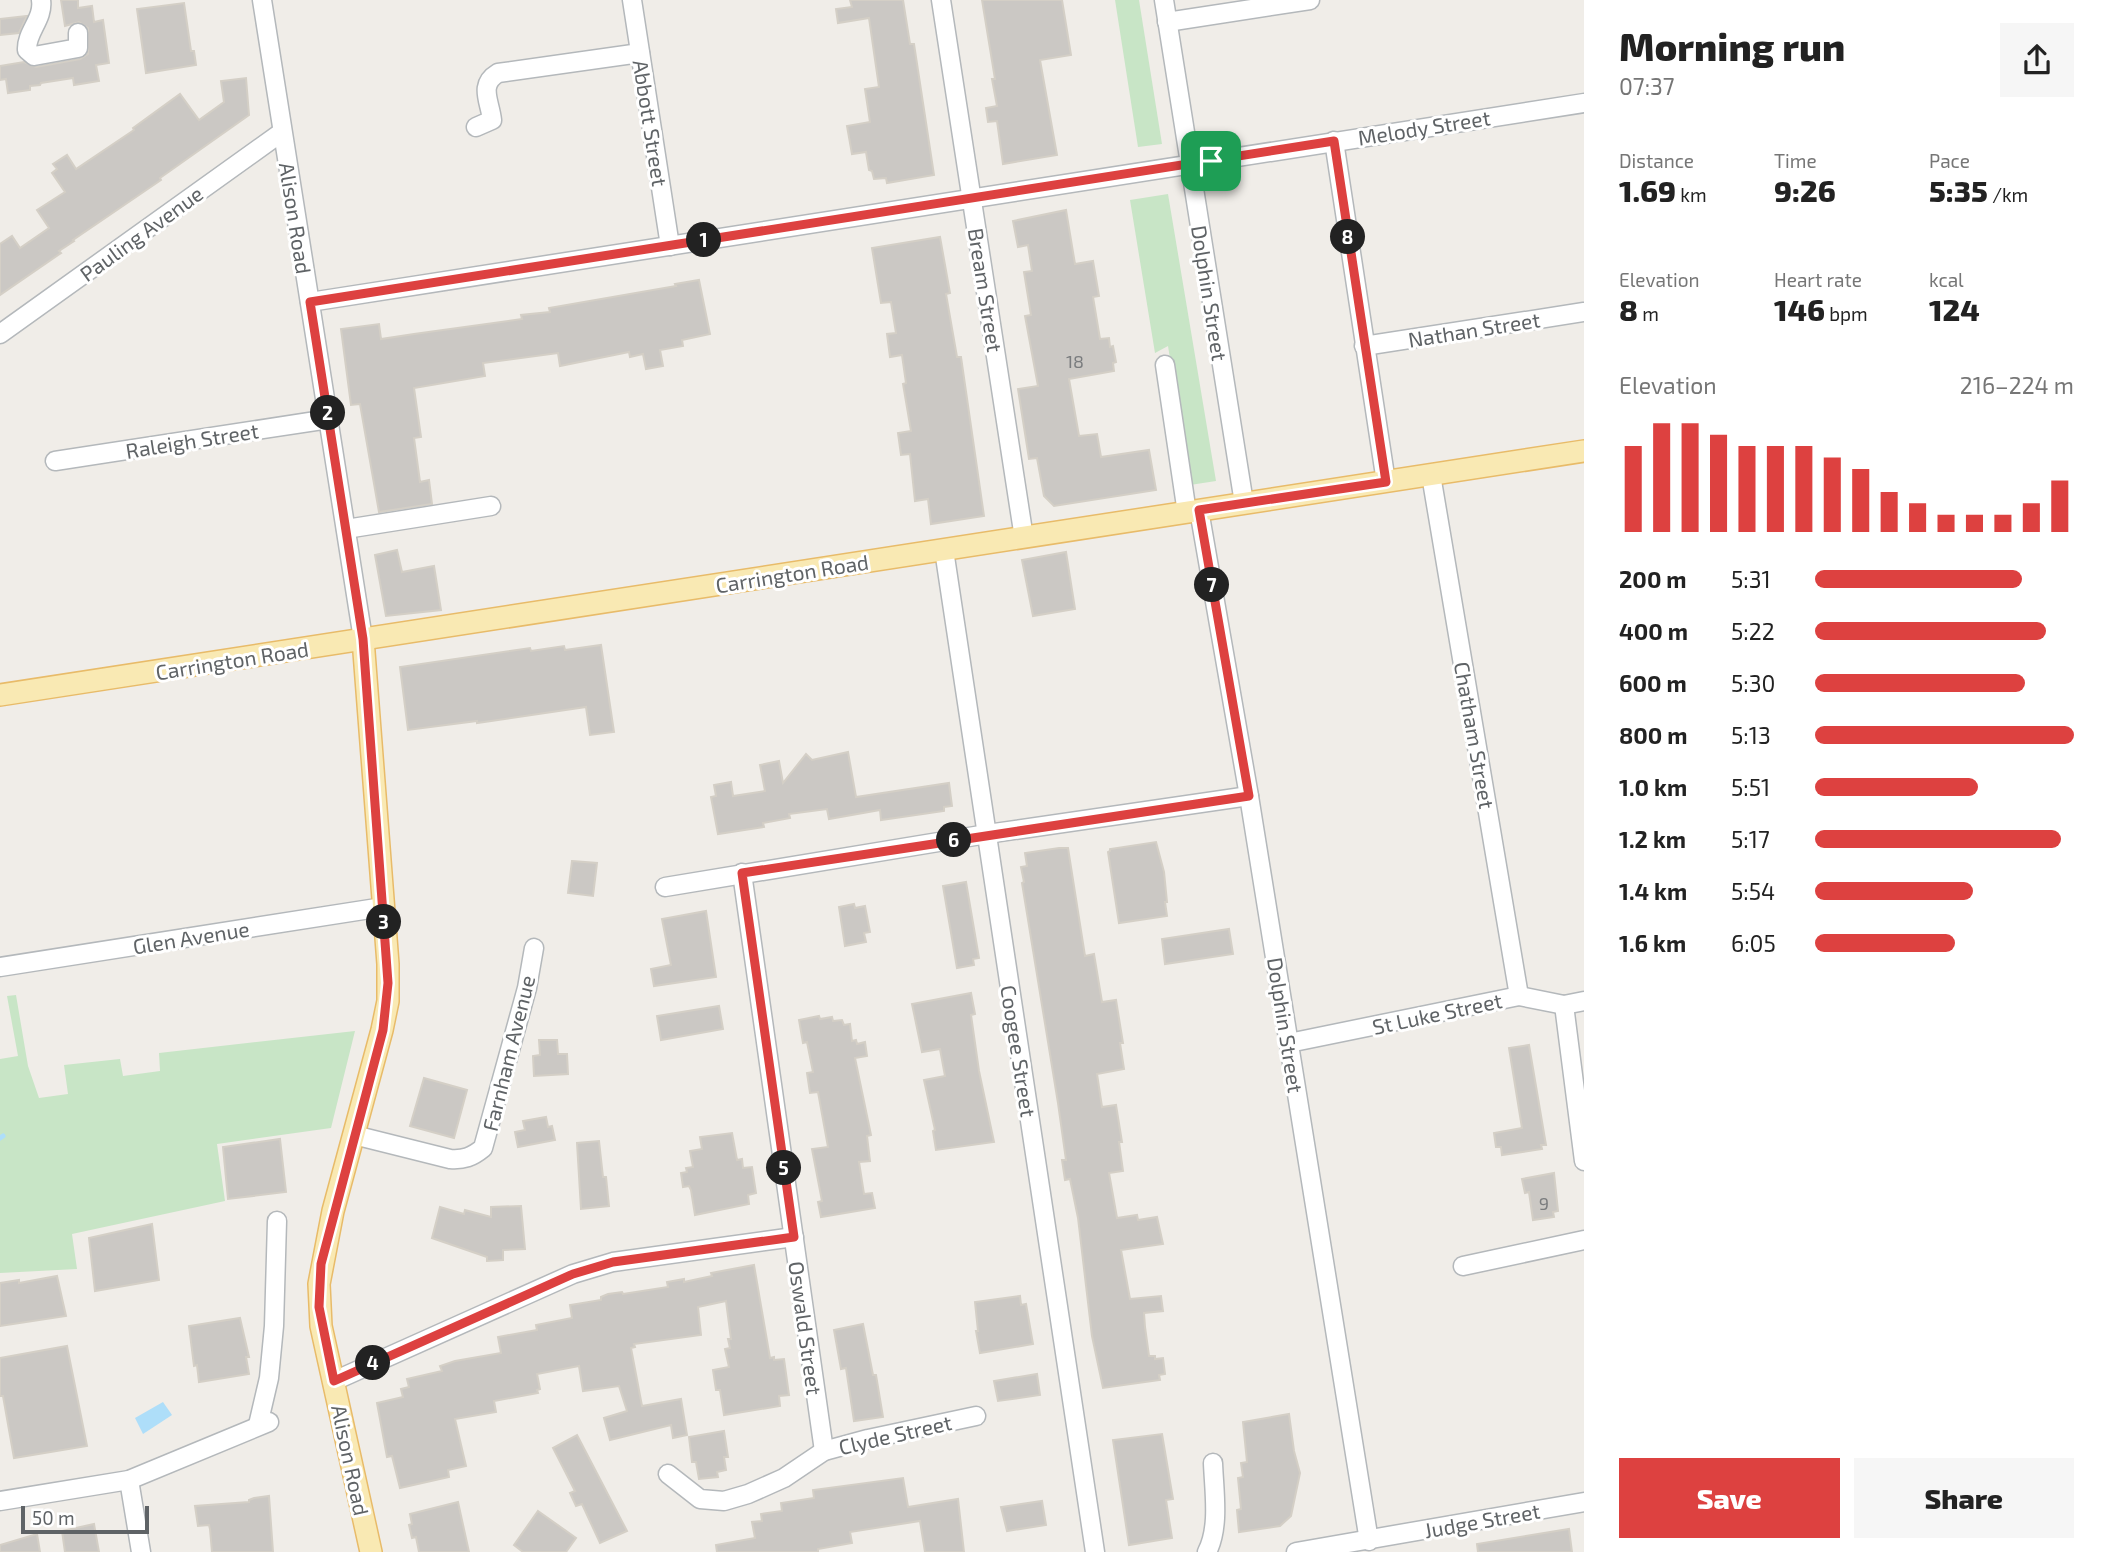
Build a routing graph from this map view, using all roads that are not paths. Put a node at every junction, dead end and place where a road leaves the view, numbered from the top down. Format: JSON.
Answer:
{"nodes":[{"id":1,"x":41,"y":0,"type":"edge"},
{"id":2,"x":262,"y":0,"type":"edge"},
{"id":3,"x":632,"y":0,"type":"edge"},
{"id":4,"x":941,"y":0,"type":"edge"},
{"id":5,"x":1164,"y":0,"type":"edge"},
{"id":6,"x":1310,"y":0,"type":"edge"},
{"id":7,"x":1167,"y":22,"type":"junction"},
{"id":8,"x":78,"y":33,"type":"dead end"},
{"id":9,"x":640,"y":52,"type":"junction"},
{"id":10,"x":1584,"y":103,"type":"edge"},
{"id":11,"x":476,"y":127,"type":"dead end"},
{"id":12,"x":282,"y":132,"type":"junction"},
{"id":13,"x":1334,"y":141,"type":"junction"},
{"id":14,"x":1189,"y":164,"type":"junction"},
{"id":15,"x":972,"y":199,"type":"junction"},
{"id":16,"x":670,"y":246,"type":"junction"},
{"id":17,"x":310,"y":302,"type":"junction"},
{"id":18,"x":1584,"y":312,"type":"edge"},
{"id":19,"x":0,"y":334,"type":"edge"},
{"id":20,"x":1364,"y":346,"type":"junction"},
{"id":21,"x":1165,"y":365,"type":"dead end"},
{"id":22,"x":329,"y":419,"type":"junction"},
{"id":23,"x":1584,"y":451,"type":"edge"},
{"id":24,"x":55,"y":461,"type":"dead end"},
{"id":25,"x":1432,"y":475,"type":"junction"},
{"id":26,"x":1386,"y":482,"type":"junction"},
{"id":27,"x":1244,"y":503,"type":"junction"},
{"id":28,"x":491,"y":506,"type":"dead end"},
{"id":29,"x":1193,"y":512,"type":"junction"},
{"id":30,"x":346,"y":529,"type":"junction"},
{"id":31,"x":1024,"y":538,"type":"junction"},
{"id":32,"x":944,"y":550,"type":"junction"},
{"id":33,"x":363,"y":639,"type":"junction"},
{"id":34,"x":0,"y":695,"type":"edge"},
{"id":35,"x":1249,"y":796,"type":"junction"},
{"id":36,"x":987,"y":834,"type":"junction"},
{"id":37,"x":742,"y":873,"type":"junction"},
{"id":38,"x":665,"y":887,"type":"dead end"},
{"id":39,"x":383,"y":907,"type":"junction"},
{"id":40,"x":534,"y":948,"type":"dead end"},
{"id":41,"x":0,"y":967,"type":"edge"},
{"id":42,"x":1519,"y":996,"type":"junction"},
{"id":43,"x":1584,"y":1001,"type":"edge"},
{"id":44,"x":1564,"y":1005,"type":"junction"},
{"id":45,"x":1289,"y":1043,"type":"junction"},
{"id":46,"x":354,"y":1135,"type":"junction"},
{"id":47,"x":1584,"y":1161,"type":"edge"},
{"id":48,"x":276,"y":1221,"type":"dead end"},
{"id":49,"x":794,"y":1237,"type":"junction"},
{"id":50,"x":1584,"y":1240,"type":"edge"},
{"id":51,"x":1463,"y":1266,"type":"dead end"},
{"id":52,"x":334,"y":1381,"type":"junction"},
{"id":53,"x":976,"y":1416,"type":"dead end"},
{"id":54,"x":824,"y":1451,"type":"junction"},
{"id":55,"x":1213,"y":1463,"type":"dead end"},
{"id":56,"x":668,"y":1474,"type":"dead end"},
{"id":57,"x":129,"y":1480,"type":"junction"},
{"id":58,"x":0,"y":1501,"type":"edge"},
{"id":59,"x":1584,"y":1502,"type":"edge"},
{"id":60,"x":1369,"y":1541,"type":"junction"},
{"id":61,"x":141,"y":1552,"type":"edge"},
{"id":62,"x":371,"y":1552,"type":"edge"},
{"id":63,"x":1095,"y":1552,"type":"edge"},
{"id":64,"x":1207,"y":1552,"type":"edge"},
{"id":65,"x":1296,"y":1552,"type":"edge"}],
"edges":[{"from":1,"to":8,"type":"street"},
{"from":2,"to":12,"type":"street","name":"Alison Road"},
{"from":3,"to":9,"type":"street","name":"Abbott Street"},
{"from":4,"to":15,"type":"street","name":"Bream Street"},
{"from":5,"to":7,"type":"street","name":"Dolphin Street"},
{"from":6,"to":7,"type":"street"},
{"from":7,"to":14,"type":"street","name":"Dolphin Street"},
{"from":9,"to":11,"type":"street"},
{"from":9,"to":16,"type":"street","name":"Abbott Street"},
{"from":10,"to":13,"type":"street","name":"Melody Street"},
{"from":12,"to":17,"type":"street","name":"Alison Road"},
{"from":12,"to":19,"type":"street","name":"Pauling Avenue"},
{"from":13,"to":14,"type":"street","name":"Melody Street"},
{"from":13,"to":20,"type":"street"},
{"from":14,"to":15,"type":"street","name":"Melody Street"},
{"from":14,"to":27,"type":"street","name":"Dolphin Street"},
{"from":15,"to":16,"type":"street","name":"Melody Street"},
{"from":15,"to":31,"type":"street","name":"Bream Street"},
{"from":16,"to":17,"type":"street","name":"Melody Street"},
{"from":17,"to":22,"type":"street","name":"Alison Road"},
{"from":18,"to":20,"type":"street","name":"Nathan Street"},
{"from":20,"to":26,"type":"street"},
{"from":21,"to":29,"type":"street","name":"Dolphin Street"},
{"from":22,"to":24,"type":"street","name":"Raleigh Street"},
{"from":22,"to":30,"type":"street","name":"Alison Road"},
{"from":23,"to":25,"type":"main road","name":"Carrington Road"},
{"from":25,"to":26,"type":"main road","name":"Carrington Road"},
{"from":25,"to":42,"type":"street","name":"Chatham Street"},
{"from":26,"to":27,"type":"main road","name":"Carrington Road"},
{"from":27,"to":29,"type":"main road","name":"Carrington Road"},
{"from":28,"to":30,"type":"street"},
{"from":29,"to":31,"type":"main road","name":"Carrington Road"},
{"from":29,"to":35,"type":"street","name":"Dolphin Street"},
{"from":30,"to":33,"type":"street","name":"Alison Road"},
{"from":31,"to":32,"type":"main road","name":"Carrington Road"},
{"from":32,"to":33,"type":"main road","name":"Carrington Road"},
{"from":32,"to":36,"type":"street","name":"Coogee Street"},
{"from":33,"to":34,"type":"main road","name":"Carrington Road"},
{"from":33,"to":39,"type":"main road","name":"Alison Road"},
{"from":35,"to":36,"type":"street"},
{"from":35,"to":45,"type":"street","name":"Dolphin Street"},
{"from":36,"to":37,"type":"street"},
{"from":36,"to":63,"type":"street","name":"Coogee Street"},
{"from":37,"to":38,"type":"street"},
{"from":37,"to":49,"type":"street","name":"Oswald Street"},
{"from":39,"to":41,"type":"street","name":"Glen Avenue"},
{"from":39,"to":46,"type":"main road","name":"Alison Road"},
{"from":40,"to":46,"type":"street","name":"Farnham Avenue"},
{"from":42,"to":44,"type":"street","name":"St Luke Street"},
{"from":42,"to":45,"type":"street","name":"St Luke Street"},
{"from":43,"to":44,"type":"street","name":"St Luke Street"},
{"from":44,"to":47,"type":"street"},
{"from":45,"to":60,"type":"street","name":"Dolphin Street"},
{"from":46,"to":52,"type":"main road","name":"Alison Road"},
{"from":48,"to":57,"type":"street"},
{"from":49,"to":52,"type":"street"},
{"from":49,"to":54,"type":"street","name":"Oswald Street"},
{"from":50,"to":51,"type":"street"},
{"from":52,"to":62,"type":"main road","name":"Alison Road"},
{"from":53,"to":54,"type":"street","name":"Clyde Street"},
{"from":54,"to":56,"type":"street","name":"Clyde Street"},
{"from":55,"to":64,"type":"street"},
{"from":57,"to":58,"type":"street"},
{"from":57,"to":61,"type":"street"},
{"from":59,"to":60,"type":"street","name":"Judge Street"},
{"from":60,"to":65,"type":"street","name":"Judge Street"}]}
